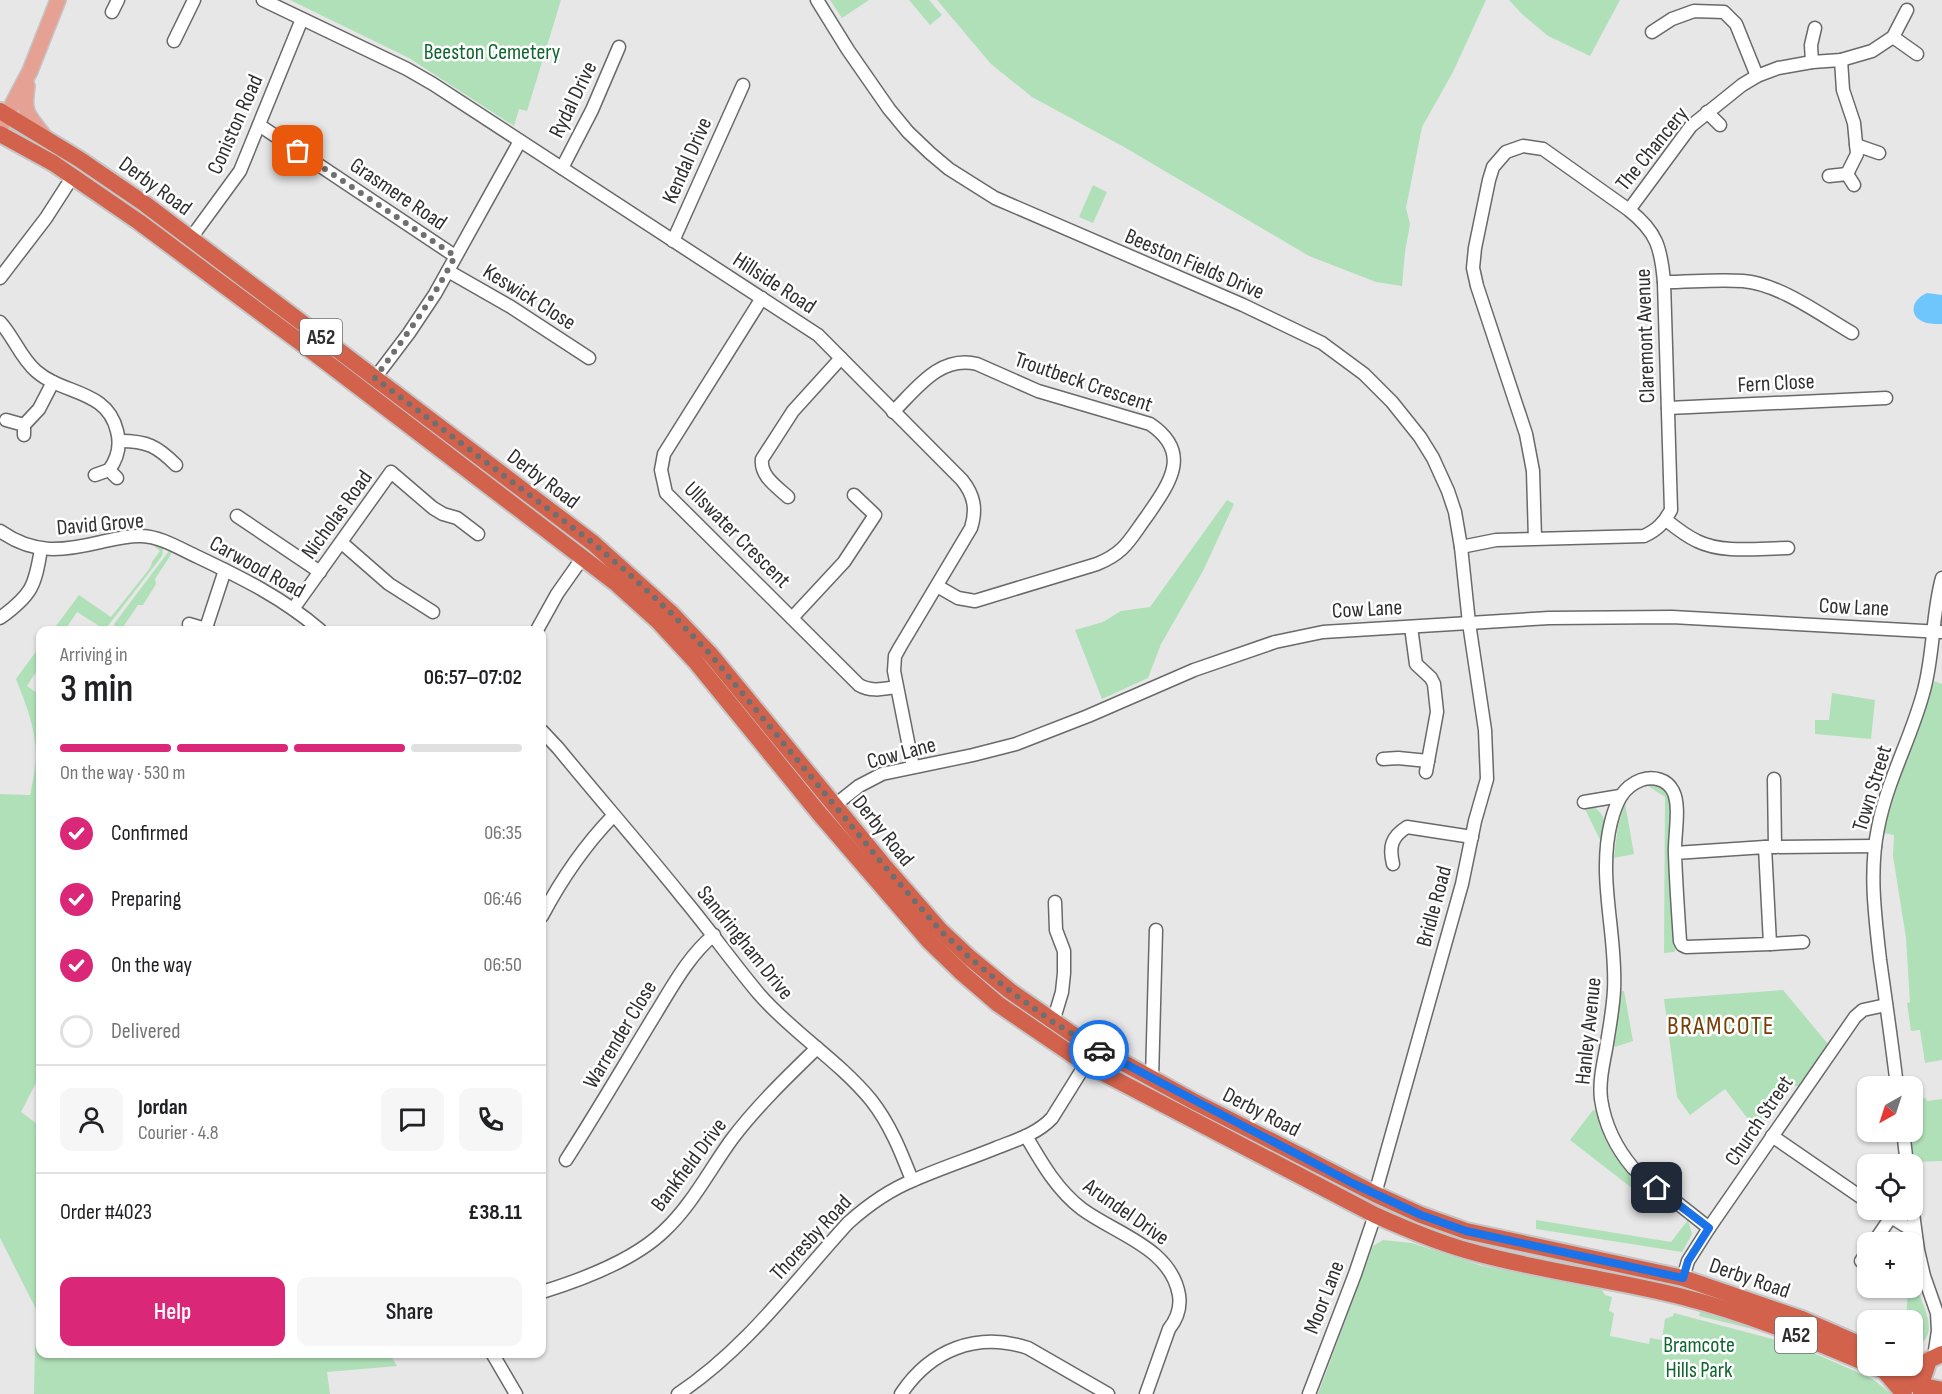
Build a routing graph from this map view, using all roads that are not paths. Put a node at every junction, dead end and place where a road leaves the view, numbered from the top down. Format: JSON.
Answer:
{"nodes":[{"id":1,"x":58,"y":0,"type":"edge"},
{"id":2,"x":194,"y":0,"type":"edge"},
{"id":3,"x":263,"y":0,"type":"edge"},
{"id":4,"x":817,"y":0,"type":"edge"},
{"id":5,"x":121,"y":1,"type":"edge"},
{"id":6,"x":1668,"y":5,"type":"dead end"},
{"id":7,"x":1726,"y":6,"type":"edge"},
{"id":8,"x":1907,"y":10,"type":"dead end"},
{"id":9,"x":112,"y":12,"type":"dead end"},
{"id":10,"x":302,"y":19,"type":"junction"},
{"id":11,"x":1672,"y":19,"type":"junction"},
{"id":12,"x":1815,"y":28,"type":"dead end"},
{"id":13,"x":1652,"y":32,"type":"dead end"},
{"id":14,"x":1893,"y":37,"type":"junction"},
{"id":15,"x":174,"y":41,"type":"dead end"},
{"id":16,"x":620,"y":47,"type":"dead end"},
{"id":17,"x":1917,"y":54,"type":"dead end"},
{"id":18,"x":1841,"y":60,"type":"junction"},
{"id":19,"x":1812,"y":62,"type":"junction"},
{"id":20,"x":30,"y":71,"type":"junction"},
{"id":21,"x":1757,"y":76,"type":"junction"},
{"id":22,"x":743,"y":85,"type":"dead end"},
{"id":23,"x":725,"y":92,"type":"dead end"},
{"id":24,"x":737,"y":97,"type":"junction"},
{"id":25,"x":1707,"y":112,"type":"junction"},
{"id":26,"x":2,"y":118,"type":"edge"},
{"id":27,"x":259,"y":125,"type":"junction"},
{"id":28,"x":1720,"y":125,"type":"dead end"},
{"id":29,"x":0,"y":134,"type":"edge"},
{"id":30,"x":45,"y":137,"type":"junction"},
{"id":31,"x":520,"y":141,"type":"junction"},
{"id":32,"x":1856,"y":145,"type":"junction"},
{"id":33,"x":1879,"y":153,"type":"dead end"},
{"id":34,"x":562,"y":168,"type":"junction"},
{"id":35,"x":1847,"y":174,"type":"junction"},
{"id":36,"x":73,"y":176,"type":"junction"},
{"id":37,"x":1829,"y":176,"type":"dead end"},
{"id":38,"x":1854,"y":185,"type":"dead end"},
{"id":39,"x":1629,"y":210,"type":"junction"},
{"id":40,"x":191,"y":238,"type":"junction"},
{"id":41,"x":673,"y":241,"type":"junction"},
{"id":42,"x":455,"y":256,"type":"junction"},
{"id":43,"x":448,"y":271,"type":"junction"},
{"id":44,"x":0,"y":278,"type":"edge"},
{"id":45,"x":1664,"y":282,"type":"junction"},
{"id":46,"x":762,"y":298,"type":"junction"},
{"id":47,"x":0,"y":322,"type":"edge"},
{"id":48,"x":1852,"y":333,"type":"dead end"},
{"id":49,"x":589,"y":358,"type":"dead end"},
{"id":50,"x":841,"y":358,"type":"junction"},
{"id":51,"x":375,"y":378,"type":"junction"},
{"id":52,"x":53,"y":382,"type":"junction"},
{"id":53,"x":1886,"y":398,"type":"dead end"},
{"id":54,"x":1668,"y":408,"type":"junction"},
{"id":55,"x":894,"y":412,"type":"junction"},
{"id":56,"x":6,"y":420,"type":"dead end"},
{"id":57,"x":120,"y":441,"type":"junction"},
{"id":58,"x":167,"y":455,"type":"junction"},
{"id":59,"x":158,"y":465,"type":"dead end"},
{"id":60,"x":176,"y":465,"type":"dead end"},
{"id":61,"x":95,"y":475,"type":"dead end"},
{"id":62,"x":854,"y":495,"type":"dead end"},
{"id":63,"x":788,"y":497,"type":"dead end"},
{"id":64,"x":237,"y":516,"type":"dead end"},
{"id":65,"x":1666,"y":520,"type":"junction"},
{"id":66,"x":0,"y":531,"type":"edge"},
{"id":67,"x":460,"y":538,"type":"dead end"},
{"id":68,"x":1535,"y":539,"type":"junction"},
{"id":69,"x":342,"y":543,"type":"junction"},
{"id":70,"x":172,"y":544,"type":"joint"},
{"id":71,"x":1461,"y":547,"type":"junction"},
{"id":72,"x":1788,"y":548,"type":"dead end"},
{"id":73,"x":41,"y":549,"type":"junction"},
{"id":74,"x":583,"y":557,"type":"junction"},
{"id":75,"x":225,"y":570,"type":"junction"},
{"id":76,"x":320,"y":572,"type":"junction"},
{"id":77,"x":1942,"y":578,"type":"edge"},
{"id":78,"x":937,"y":586,"type":"junction"},
{"id":79,"x":293,"y":609,"type":"junction"},
{"id":80,"x":433,"y":612,"type":"dead end"},
{"id":81,"x":0,"y":618,"type":"edge"},
{"id":82,"x":792,"y":618,"type":"junction"},
{"id":83,"x":1469,"y":623,"type":"junction"},
{"id":84,"x":189,"y":624,"type":"dead end"},
{"id":85,"x":197,"y":626,"type":"edge"},
{"id":86,"x":209,"y":626,"type":"edge"},
{"id":87,"x":315,"y":626,"type":"edge"},
{"id":88,"x":539,"y":626,"type":"edge"},
{"id":89,"x":1411,"y":627,"type":"junction"},
{"id":90,"x":1938,"y":632,"type":"edge"},
{"id":91,"x":896,"y":687,"type":"junction"},
{"id":92,"x":546,"y":735,"type":"edge"},
{"id":93,"x":1381,"y":760,"type":"dead end"},
{"id":94,"x":914,"y":767,"type":"junction"},
{"id":95,"x":1774,"y":779,"type":"dead end"},
{"id":96,"x":1620,"y":796,"type":"junction"},
{"id":97,"x":1584,"y":802,"type":"dead end"},
{"id":98,"x":835,"y":805,"type":"junction"},
{"id":99,"x":613,"y":816,"type":"junction"},
{"id":100,"x":1472,"y":837,"type":"junction"},
{"id":101,"x":1875,"y":846,"type":"junction"},
{"id":102,"x":1770,"y":847,"type":"junction"},
{"id":103,"x":1675,"y":853,"type":"junction"},
{"id":104,"x":1393,"y":864,"type":"dead end"},
{"id":105,"x":1055,"y":902,"type":"dead end"},
{"id":106,"x":546,"y":909,"type":"edge"},
{"id":107,"x":1156,"y":930,"type":"dead end"},
{"id":108,"x":714,"y":935,"type":"junction"},
{"id":109,"x":1803,"y":942,"type":"dead end"},
{"id":110,"x":1770,"y":944,"type":"junction"},
{"id":111,"x":1886,"y":1005,"type":"junction"},
{"id":112,"x":1053,"y":1022,"type":"junction"},
{"id":113,"x":817,"y":1048,"type":"junction"},
{"id":114,"x":1095,"y":1049,"type":"junction"},
{"id":115,"x":1086,"y":1064,"type":"junction"},
{"id":116,"x":1897,"y":1076,"type":"edge"},
{"id":117,"x":1152,"y":1079,"type":"junction"},
{"id":118,"x":1026,"y":1136,"type":"junction"},
{"id":119,"x":1772,"y":1136,"type":"junction"},
{"id":120,"x":566,"y":1160,"type":"dead end"},
{"id":121,"x":912,"y":1180,"type":"junction"},
{"id":122,"x":1375,"y":1194,"type":"junction"},
{"id":123,"x":1857,"y":1194,"type":"edge"},
{"id":124,"x":1375,"y":1215,"type":"junction"},
{"id":125,"x":1895,"y":1220,"type":"edge"},
{"id":126,"x":1914,"y":1220,"type":"edge"},
{"id":127,"x":1709,"y":1228,"type":"junction"},
{"id":128,"x":1915,"y":1232,"type":"joint"},
{"id":129,"x":1923,"y":1271,"type":"edge"},
{"id":130,"x":1683,"y":1278,"type":"junction"},
{"id":131,"x":546,"y":1290,"type":"edge"},
{"id":132,"x":1940,"y":1316,"type":"edge"},
{"id":133,"x":1857,"y":1343,"type":"edge"},
{"id":134,"x":495,"y":1358,"type":"edge"},
{"id":135,"x":1930,"y":1358,"type":"edge"},
{"id":136,"x":1857,"y":1359,"type":"edge"},
{"id":137,"x":1885,"y":1376,"type":"edge"},
{"id":138,"x":1894,"y":1376,"type":"edge"},
{"id":139,"x":1922,"y":1390,"type":"edge"},
{"id":140,"x":1942,"y":1390,"type":"edge"},
{"id":141,"x":684,"y":1392,"type":"edge"},
{"id":142,"x":516,"y":1394,"type":"edge"},
{"id":143,"x":901,"y":1394,"type":"edge"},
{"id":144,"x":1108,"y":1394,"type":"edge"},
{"id":145,"x":1146,"y":1394,"type":"edge"},
{"id":146,"x":1309,"y":1394,"type":"edge"},
{"id":147,"x":1904,"y":1394,"type":"edge"}],
"edges":[{"from":1,"to":20,"type":"main road"},
{"from":2,"to":15,"type":"street"},
{"from":3,"to":10,"type":"street","name":"Hillside Road"},
{"from":4,"to":71,"type":"street","name":"Beeston Fields Drive"},
{"from":5,"to":9,"type":"street"},
{"from":6,"to":11,"type":"street"},
{"from":7,"to":11,"type":"street"},
{"from":7,"to":21,"type":"street"},
{"from":8,"to":14,"type":"street"},
{"from":10,"to":27,"type":"street","name":"Coniston Road"},
{"from":10,"to":31,"type":"street","name":"Hillside Road"},
{"from":11,"to":13,"type":"street"},
{"from":12,"to":19,"type":"street"},
{"from":14,"to":17,"type":"street"},
{"from":14,"to":18,"type":"street","name":"The Chancery"},
{"from":16,"to":34,"type":"street","name":"Rydal Drive"},
{"from":18,"to":19,"type":"street","name":"The Chancery"},
{"from":18,"to":32,"type":"street"},
{"from":19,"to":21,"type":"street","name":"The Chancery"},
{"from":20,"to":26,"type":"main road"},
{"from":20,"to":30,"type":"main road"},
{"from":21,"to":25,"type":"street","name":"The Chancery"},
{"from":22,"to":24,"type":"street","name":"Kendal Drive"},
{"from":23,"to":24,"type":"street","name":"Kendal Drive"},
{"from":24,"to":41,"type":"street","name":"Kendal Drive"},
{"from":25,"to":28,"type":"street","name":"The Chancery"},
{"from":25,"to":39,"type":"street","name":"The Chancery"},
{"from":26,"to":30,"type":"highway","name":"Derby Road","number":"A52"},
{"from":27,"to":40,"type":"street","name":"Coniston Road"},
{"from":27,"to":42,"type":"street","name":"Grasmere Road"},
{"from":29,"to":36,"type":"highway","name":"Derby Road","number":"A52"},
{"from":30,"to":40,"type":"highway","name":"Derby Road","number":"A52"},
{"from":31,"to":34,"type":"street","name":"Hillside Road"},
{"from":31,"to":42,"type":"street"},
{"from":32,"to":33,"type":"street"},
{"from":32,"to":35,"type":"street"},
{"from":34,"to":41,"type":"street","name":"Hillside Road"},
{"from":35,"to":37,"type":"street"},
{"from":35,"to":38,"type":"street"},
{"from":36,"to":44,"type":"street"},
{"from":36,"to":74,"type":"highway","name":"Derby Road","number":"A52"},
{"from":39,"to":45,"type":"street","name":"Claremont Avenue"},
{"from":39,"to":68,"type":"street","name":"Claremont Avenue"},
{"from":40,"to":51,"type":"highway","name":"Derby Road","number":"A52"},
{"from":41,"to":46,"type":"street","name":"Hillside Road"},
{"from":42,"to":43,"type":"street"},
{"from":43,"to":49,"type":"street","name":"Keswick Close"},
{"from":43,"to":51,"type":"street"},
{"from":45,"to":48,"type":"street"},
{"from":45,"to":54,"type":"street","name":"Claremont Avenue"},
{"from":46,"to":50,"type":"street","name":"Hillside Road"},
{"from":46,"to":82,"type":"street","name":"Ullswater Crescent"},
{"from":47,"to":52,"type":"street"},
{"from":50,"to":55,"type":"street","name":"Hillside Road"},
{"from":50,"to":63,"type":"street"},
{"from":51,"to":98,"type":"highway","name":"Derby Road","number":"A52"},
{"from":52,"to":56,"type":"street"},
{"from":52,"to":57,"type":"street"},
{"from":53,"to":54,"type":"street","name":"Fern Close"},
{"from":54,"to":65,"type":"street","name":"Claremont Avenue"},
{"from":55,"to":78,"type":"street","name":"Hillside Road"},
{"from":55,"to":78,"type":"street","name":"Troutbeck Crescent"},
{"from":57,"to":58,"type":"street"},
{"from":57,"to":61,"type":"street"},
{"from":58,"to":59,"type":"street"},
{"from":58,"to":60,"type":"street"},
{"from":62,"to":82,"type":"street"},
{"from":64,"to":76,"type":"street"},
{"from":65,"to":68,"type":"street"},
{"from":65,"to":72,"type":"street"},
{"from":66,"to":73,"type":"street","name":"David Grove"},
{"from":67,"to":69,"type":"street","name":"Nicholas Road"},
{"from":68,"to":71,"type":"street"},
{"from":69,"to":76,"type":"street","name":"Nicholas Road"},
{"from":69,"to":80,"type":"street"},
{"from":70,"to":73,"type":"street","name":"David Grove"},
{"from":70,"to":75,"type":"street","name":"Carwood Road"},
{"from":71,"to":83,"type":"street","name":"Beeston Fields Drive"},
{"from":73,"to":81,"type":"street"},
{"from":74,"to":88,"type":"street"},
{"from":74,"to":115,"type":"highway","name":"Derby Road","number":"A52"},
{"from":75,"to":79,"type":"street","name":"Carwood Road"},
{"from":75,"to":86,"type":"street"},
{"from":76,"to":79,"type":"street","name":"Nicholas Road"},
{"from":77,"to":90,"type":"street","name":"Town Street"},
{"from":78,"to":91,"type":"street","name":"Hillside Road"},
{"from":79,"to":87,"type":"street","name":"Carwood Road"},
{"from":82,"to":91,"type":"street","name":"Ullswater Crescent"},
{"from":83,"to":89,"type":"street","name":"Cow Lane"},
{"from":83,"to":90,"type":"street","name":"Cow Lane"},
{"from":83,"to":100,"type":"street","name":"Bridle Road"},
{"from":84,"to":85,"type":"street"},
{"from":89,"to":93,"type":"street"},
{"from":89,"to":94,"type":"street","name":"Cow Lane"},
{"from":90,"to":101,"type":"street","name":"Town Street"},
{"from":91,"to":94,"type":"street","name":"Hillside Road"},
{"from":92,"to":99,"type":"street","name":"Sandringham Drive"},
{"from":94,"to":98,"type":"street","name":"Cow Lane"},
{"from":95,"to":102,"type":"street"},
{"from":96,"to":97,"type":"street"},
{"from":96,"to":103,"type":"street"},
{"from":96,"to":127,"type":"street","name":"Hanley Avenue"},
{"from":98,"to":112,"type":"highway","name":"Derby Road","number":"A52"},
{"from":99,"to":106,"type":"street"},
{"from":99,"to":108,"type":"street","name":"Sandringham Drive"},
{"from":100,"to":104,"type":"street"},
{"from":100,"to":122,"type":"street","name":"Bridle Road"},
{"from":101,"to":102,"type":"street"},
{"from":101,"to":111,"type":"street","name":"Town Street"},
{"from":102,"to":103,"type":"street"},
{"from":102,"to":110,"type":"street"},
{"from":103,"to":110,"type":"street"},
{"from":105,"to":112,"type":"street"},
{"from":107,"to":117,"type":"street"},
{"from":108,"to":113,"type":"street","name":"Sandringham Drive"},
{"from":108,"to":120,"type":"street","name":"Warrender Close"},
{"from":109,"to":110,"type":"street"},
{"from":111,"to":116,"type":"street","name":"Town Street"},
{"from":111,"to":119,"type":"street","name":"Church Street"},
{"from":112,"to":114,"type":"highway","name":"Derby Road","number":"A52"},
{"from":113,"to":121,"type":"street","name":"Sandringham Drive"},
{"from":113,"to":131,"type":"street","name":"Bankfield Drive"},
{"from":114,"to":115,"type":"street","name":"Thoresby Road"},
{"from":114,"to":117,"type":"highway","name":"Derby Road","number":"A52"},
{"from":115,"to":118,"type":"street","name":"Thoresby Road"},
{"from":115,"to":124,"type":"highway","name":"Derby Road","number":"A52"},
{"from":117,"to":122,"type":"highway","name":"Derby Road","number":"A52"},
{"from":118,"to":121,"type":"street","name":"Thoresby Road"},
{"from":118,"to":145,"type":"street","name":"Arundel Drive"},
{"from":119,"to":123,"type":"street"},
{"from":119,"to":127,"type":"street","name":"Church Street"},
{"from":121,"to":141,"type":"street","name":"Thoresby Road"},
{"from":122,"to":130,"type":"highway","name":"Derby Road","number":"A52"},
{"from":124,"to":136,"type":"highway","name":"Derby Road","number":"A52"},
{"from":124,"to":146,"type":"street","name":"Moor Lane"},
{"from":125,"to":128,"type":"street"},
{"from":126,"to":128,"type":"street"},
{"from":127,"to":130,"type":"street","name":"Church Street"},
{"from":129,"to":132,"type":"street"},
{"from":130,"to":133,"type":"highway","name":"Derby Road","number":"A52"},
{"from":132,"to":135,"type":"street"},
{"from":134,"to":142,"type":"street"},
{"from":135,"to":139,"type":"highway"},
{"from":137,"to":147,"type":"highway","name":"Derby Road","number":"A52"},
{"from":138,"to":139,"type":"highway","number":"A52"},
{"from":139,"to":140,"type":"highway","number":"A52"},
{"from":143,"to":144,"type":"street"}]}
